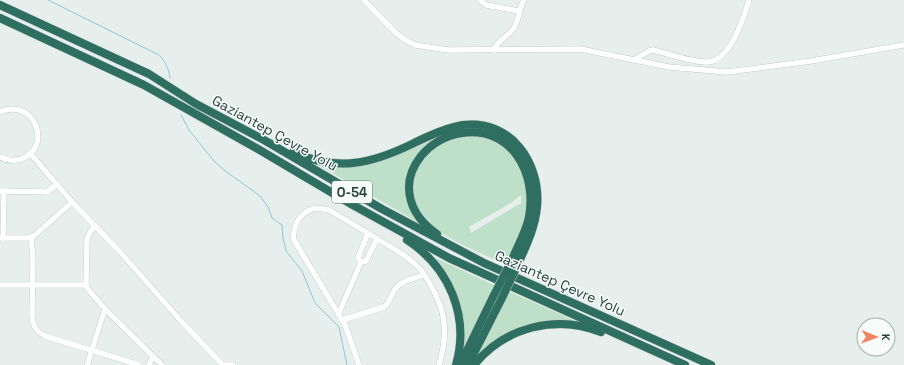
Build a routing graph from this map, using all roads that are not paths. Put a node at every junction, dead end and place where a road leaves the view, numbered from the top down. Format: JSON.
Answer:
{"nodes":[{"id":1,"x":364,"y":0,"type":"edge"},
{"id":2,"x":480,"y":0,"type":"edge"},
{"id":3,"x":524,"y":0,"type":"edge"},
{"id":4,"x":749,"y":0,"type":"edge"},
{"id":5,"x":0,"y":5,"type":"edge"},
{"id":6,"x":519,"y":11,"type":"junction"},
{"id":7,"x":0,"y":18,"type":"edge"},
{"id":8,"x":904,"y":45,"type":"edge"},
{"id":9,"x":494,"y":50,"type":"junction"},
{"id":10,"x":634,"y":60,"type":"junction"},
{"id":11,"x":0,"y":112,"type":"edge"},
{"id":12,"x":264,"y":140,"type":"junction"},
{"id":13,"x":30,"y":153,"type":"junction"},
{"id":14,"x":0,"y":157,"type":"edge"},
{"id":15,"x":57,"y":184,"type":"junction"},
{"id":16,"x":2,"y":191,"type":"edge"},
{"id":17,"x":72,"y":202,"type":"junction"},
{"id":18,"x":379,"y":220,"type":"junction"},
{"id":19,"x":95,"y":226,"type":"junction"},
{"id":20,"x":368,"y":233,"type":"junction"},
{"id":21,"x":31,"y":237,"type":"junction"},
{"id":22,"x":2,"y":238,"type":"edge"},
{"id":23,"x":377,"y":239,"type":"junction"},
{"id":24,"x":361,"y":262,"type":"junction"},
{"id":25,"x":484,"y":263,"type":"junction"},
{"id":26,"x":514,"y":263,"type":"junction"},
{"id":27,"x":424,"y":275,"type":"junction"},
{"id":28,"x":33,"y":284,"type":"junction"},
{"id":29,"x":0,"y":285,"type":"edge"},
{"id":30,"x":86,"y":285,"type":"junction"},
{"id":31,"x":498,"y":296,"type":"junction"},
{"id":32,"x":105,"y":309,"type":"junction"},
{"id":33,"x":339,"y":314,"type":"junction"},
{"id":34,"x":342,"y":320,"type":"junction"},
{"id":35,"x":635,"y":342,"type":"junction"},
{"id":36,"x":92,"y":351,"type":"junction"},
{"id":37,"x":152,"y":356,"type":"junction"},
{"id":38,"x":87,"y":365,"type":"edge"},
{"id":39,"x":139,"y":365,"type":"edge"},
{"id":40,"x":149,"y":365,"type":"edge"},
{"id":41,"x":162,"y":365,"type":"edge"},
{"id":42,"x":233,"y":365,"type":"edge"},
{"id":43,"x":359,"y":365,"type":"edge"},
{"id":44,"x":439,"y":365,"type":"edge"},
{"id":45,"x":456,"y":365,"type":"edge"},
{"id":46,"x":460,"y":365,"type":"edge"},
{"id":47,"x":468,"y":365,"type":"edge"},
{"id":48,"x":474,"y":365,"type":"edge"},
{"id":49,"x":685,"y":365,"type":"edge"},
{"id":50,"x":711,"y":365,"type":"edge"}],
"edges":[{"from":1,"to":9,"type":"street"},
{"from":2,"to":6,"type":"street"},
{"from":3,"to":6,"type":"street"},
{"from":4,"to":10,"type":"street"},
{"from":5,"to":12,"type":"highway","name":"Gaziantep Çevre Yolu","number":"O-54"},
{"from":6,"to":9,"type":"street"},
{"from":7,"to":18,"type":"highway","name":"Gaziantep Çevre Yolu","number":"O-54"},
{"from":8,"to":10,"type":"street"},
{"from":9,"to":10,"type":"street"},
{"from":11,"to":13,"type":"street"},
{"from":12,"to":25,"type":"highway","name":"Gaziantep Çevre Yolu","number":"O-54"},
{"from":12,"to":26,"type":"highway"},
{"from":13,"to":14,"type":"street"},
{"from":13,"to":15,"type":"street"},
{"from":15,"to":16,"type":"street"},
{"from":15,"to":17,"type":"street"},
{"from":16,"to":22,"type":"street"},
{"from":17,"to":19,"type":"street"},
{"from":17,"to":21,"type":"street"},
{"from":18,"to":35,"type":"highway","name":"Gaziantep Çevre Yolu","number":"O-54"},
{"from":18,"to":45,"type":"highway"},
{"from":19,"to":30,"type":"street"},
{"from":19,"to":42,"type":"street"},
{"from":20,"to":23,"type":"street"},
{"from":20,"to":24,"type":"street"},
{"from":20,"to":33,"type":"street"},
{"from":21,"to":22,"type":"street"},
{"from":21,"to":28,"type":"street"},
{"from":23,"to":24,"type":"street"},
{"from":23,"to":27,"type":"street"},
{"from":24,"to":33,"type":"street"},
{"from":25,"to":26,"type":"highway"},
{"from":25,"to":50,"type":"highway","name":"Gaziantep Çevre Yolu","number":"O-54"},
{"from":26,"to":31,"type":"highway","bridge":true},
{"from":27,"to":34,"type":"street"},
{"from":27,"to":44,"type":"street"},
{"from":28,"to":29,"type":"street"},
{"from":28,"to":30,"type":"street"},
{"from":28,"to":36,"type":"street"},
{"from":30,"to":32,"type":"street"},
{"from":31,"to":46,"type":"highway"},
{"from":31,"to":47,"type":"highway"},
{"from":32,"to":36,"type":"street"},
{"from":32,"to":37,"type":"street"},
{"from":33,"to":34,"type":"street"},
{"from":34,"to":43,"type":"street"},
{"from":35,"to":48,"type":"highway"},
{"from":35,"to":49,"type":"highway","name":"Gaziantep Çevre Yolu","number":"O-54"},
{"from":36,"to":38,"type":"street"},
{"from":36,"to":39,"type":"street"},
{"from":37,"to":40,"type":"street"},
{"from":37,"to":41,"type":"street"}]}
